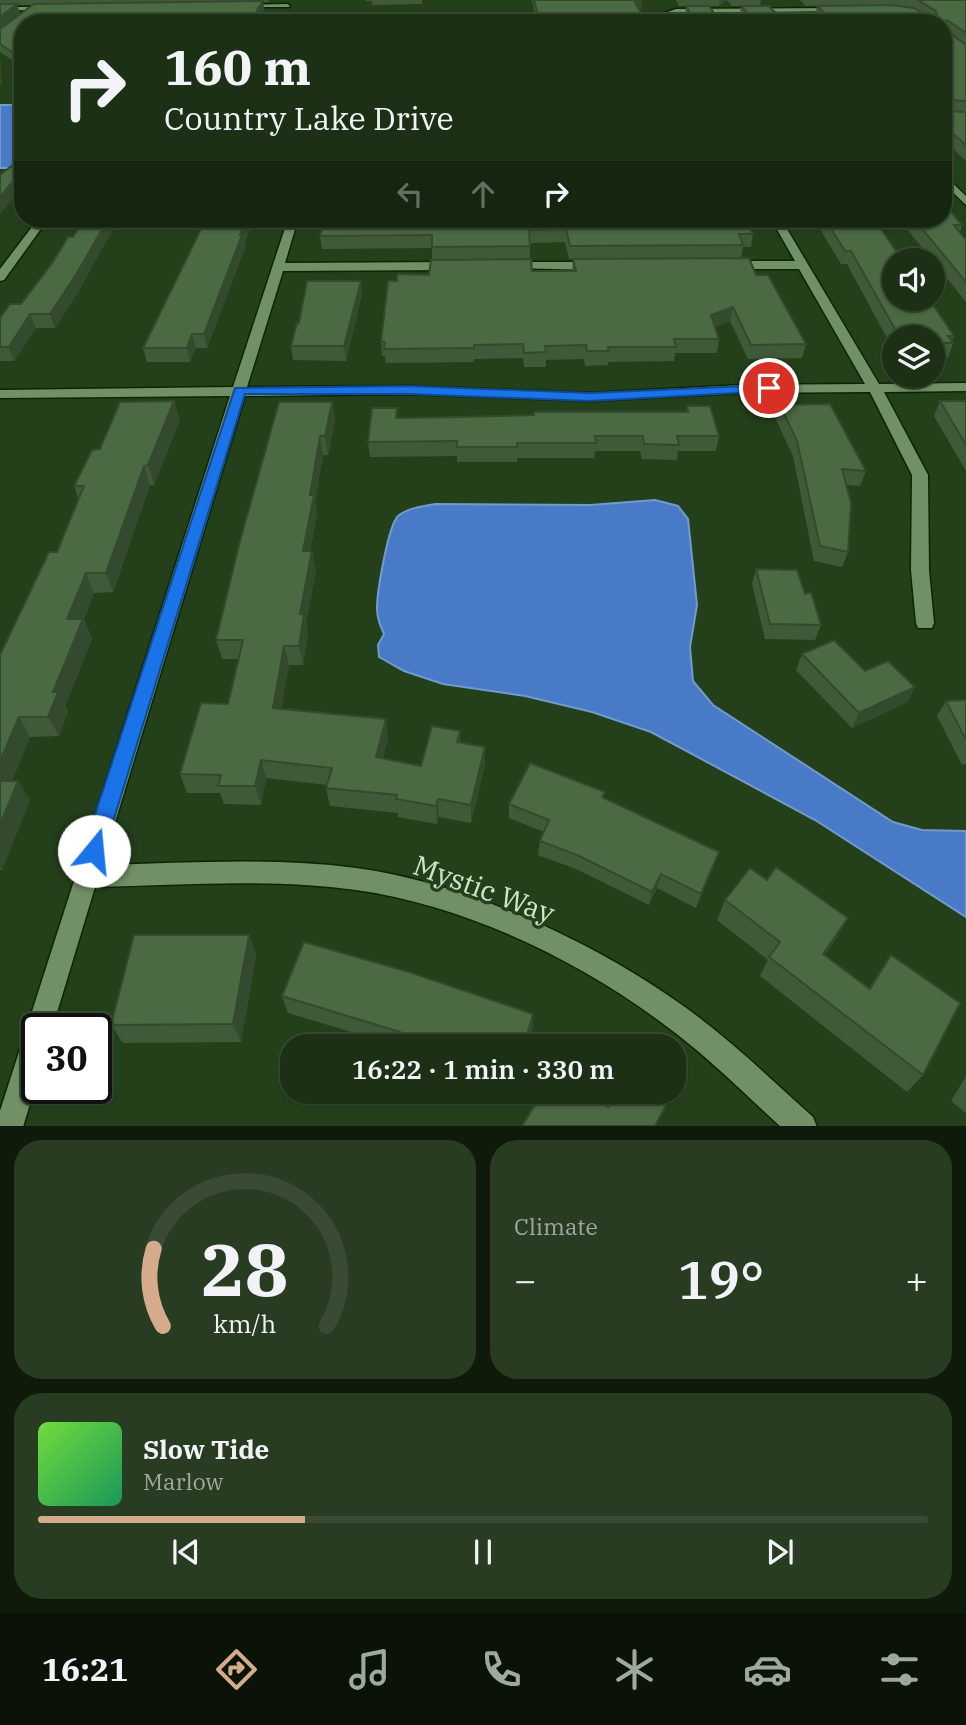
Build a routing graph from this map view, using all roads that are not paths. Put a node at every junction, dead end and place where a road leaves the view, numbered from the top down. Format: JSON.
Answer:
{"nodes":[{"id":1,"x":290,"y":3,"type":"edge"},
{"id":2,"x":225,"y":7,"type":"edge"},
{"id":3,"x":0,"y":9,"type":"edge"},
{"id":4,"x":62,"y":9,"type":"edge"},
{"id":5,"x":33,"y":10,"type":"junction"},
{"id":6,"x":786,"y":10,"type":"junction"},
{"id":7,"x":850,"y":10,"type":"edge"},
{"id":8,"x":28,"y":14,"type":"edge"},
{"id":9,"x":666,"y":14,"type":"edge"},
{"id":10,"x":789,"y":14,"type":"edge"},
{"id":11,"x":952,"y":187,"type":"edge"},
{"id":12,"x":966,"y":202,"type":"edge"},
{"id":13,"x":36,"y":228,"type":"edge"},
{"id":14,"x":290,"y":228,"type":"edge"},
{"id":15,"x":781,"y":228,"type":"edge"},
{"id":16,"x":719,"y":265,"type":"edge"},
{"id":17,"x":801,"y":265,"type":"junction"},
{"id":18,"x":471,"y":266,"type":"edge"},
{"id":19,"x":498,"y":266,"type":"edge"},
{"id":20,"x":608,"y":266,"type":"edge"},
{"id":21,"x":278,"y":267,"type":"junction"},
{"id":22,"x":0,"y":277,"type":"edge"},
{"id":23,"x":966,"y":387,"type":"edge"},
{"id":24,"x":875,"y":388,"type":"junction"},
{"id":25,"x":240,"y":390,"type":"junction"},
{"id":26,"x":0,"y":394,"type":"edge"},
{"id":27,"x":925,"y":623,"type":"dead end"},
{"id":28,"x":86,"y":876,"type":"junction"},
{"id":29,"x":44,"y":1013,"type":"edge"},
{"id":30,"x":21,"y":1087,"type":"edge"},
{"id":31,"x":9,"y":1126,"type":"edge"},
{"id":32,"x":803,"y":1126,"type":"edge"}],
"edges":[{"from":1,"to":2,"type":"street"},
{"from":3,"to":5,"type":"street"},
{"from":4,"to":5,"type":"street"},
{"from":5,"to":8,"type":"street"},
{"from":6,"to":7,"type":"street"},
{"from":6,"to":9,"type":"street"},
{"from":6,"to":10,"type":"street"},
{"from":11,"to":12,"type":"street"},
{"from":13,"to":22,"type":"street"},
{"from":14,"to":21,"type":"street"},
{"from":15,"to":17,"type":"street"},
{"from":16,"to":17,"type":"street"},
{"from":17,"to":24,"type":"street"},
{"from":18,"to":21,"type":"street"},
{"from":19,"to":20,"type":"street"},
{"from":21,"to":25,"type":"street"},
{"from":23,"to":24,"type":"street"},
{"from":24,"to":25,"type":"street"},
{"from":24,"to":27,"type":"street"},
{"from":25,"to":26,"type":"street"},
{"from":25,"to":28,"type":"street"},
{"from":28,"to":29,"type":"street"},
{"from":28,"to":32,"type":"street","name":"Mystic Way"},
{"from":30,"to":31,"type":"street"}]}
